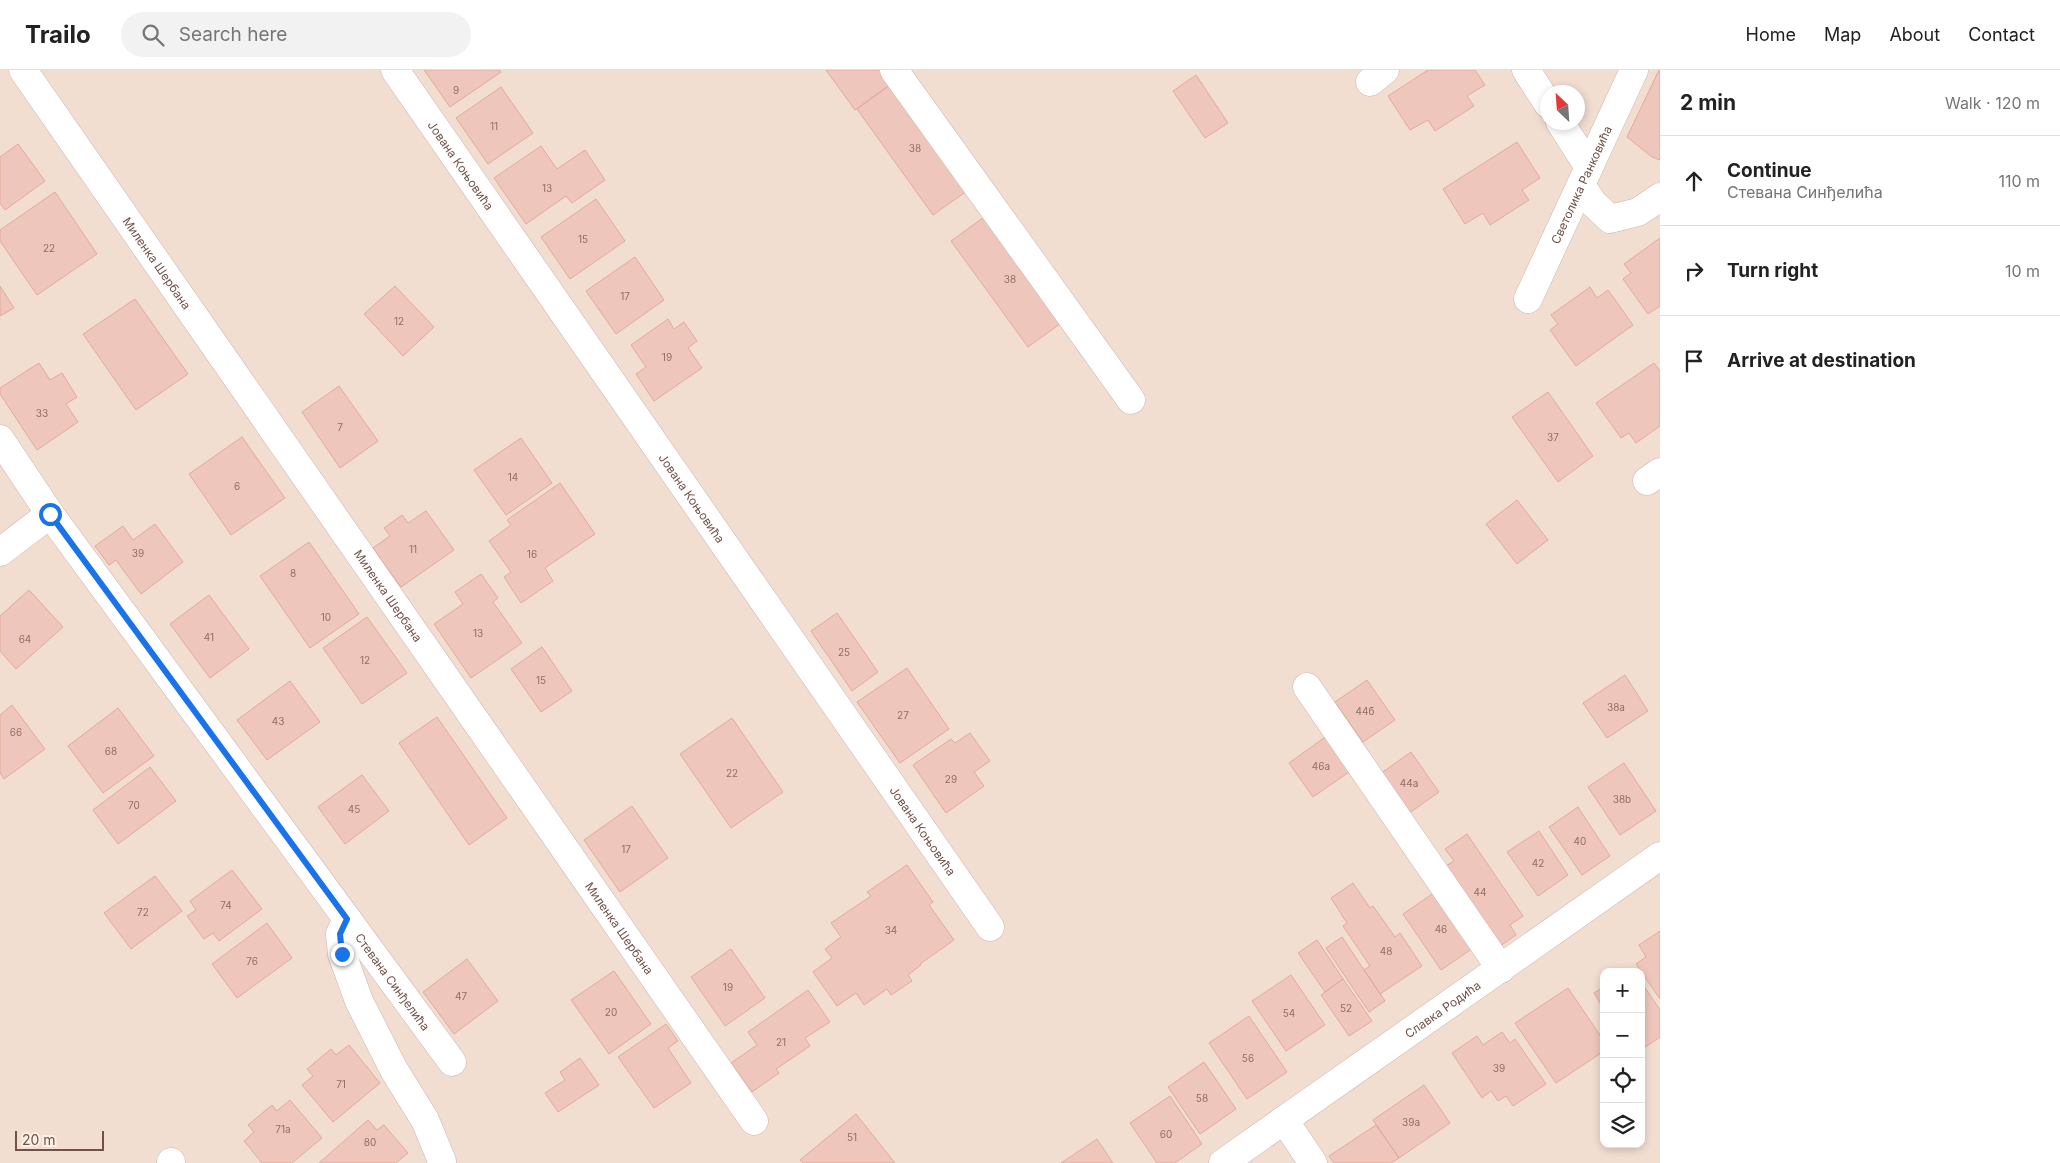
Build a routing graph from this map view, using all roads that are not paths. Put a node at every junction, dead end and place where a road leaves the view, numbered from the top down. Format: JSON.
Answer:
{"nodes":[{"id":1,"x":23,"y":70,"type":"edge"},
{"id":2,"x":395,"y":70,"type":"edge"},
{"id":3,"x":894,"y":70,"type":"edge"},
{"id":4,"x":1526,"y":70,"type":"edge"},
{"id":5,"x":1634,"y":70,"type":"edge"},
{"id":6,"x":1540,"y":92,"type":"edge"},
{"id":7,"x":1564,"y":130,"type":"edge"},
{"id":8,"x":1585,"y":176,"type":"junction"},
{"id":9,"x":1660,"y":197,"type":"edge"},
{"id":10,"x":1528,"y":299,"type":"dead end"},
{"id":11,"x":1131,"y":400,"type":"dead end"},
{"id":12,"x":0,"y":439,"type":"edge"},
{"id":13,"x":50,"y":514,"type":"junction"},
{"id":14,"x":0,"y":552,"type":"edge"},
{"id":15,"x":1307,"y":687,"type":"dead end"},
{"id":16,"x":1660,"y":856,"type":"edge"},
{"id":17,"x":347,"y":919,"type":"junction"},
{"id":18,"x":990,"y":927,"type":"dead end"},
{"id":19,"x":1501,"y":969,"type":"junction"},
{"id":20,"x":452,"y":1062,"type":"dead end"},
{"id":21,"x":1284,"y":1120,"type":"junction"},
{"id":22,"x":754,"y":1121,"type":"dead end"},
{"id":23,"x":442,"y":1161,"type":"dead end"},
{"id":24,"x":1223,"y":1163,"type":"edge"},
{"id":25,"x":1313,"y":1163,"type":"edge"}],
"edges":[{"from":1,"to":22,"type":"street","name":"Миленка Шербана"},
{"from":2,"to":18,"type":"street","name":"Јована Коњовића"},
{"from":3,"to":11,"type":"street"},
{"from":4,"to":6,"type":"street"},
{"from":5,"to":8,"type":"street","name":"Светолика Ранковића"},
{"from":7,"to":8,"type":"street"},
{"from":8,"to":9,"type":"street"},
{"from":8,"to":10,"type":"street","name":"Светолика Ранковића"},
{"from":12,"to":13,"type":"street","name":"Стевана Синђелића"},
{"from":13,"to":14,"type":"street"},
{"from":13,"to":17,"type":"street","name":"Стевана Синђелића"},
{"from":15,"to":19,"type":"street"},
{"from":16,"to":19,"type":"street","name":"Славка Родића"},
{"from":17,"to":20,"type":"street","name":"Стевана Синђелића"},
{"from":17,"to":23,"type":"street"},
{"from":19,"to":21,"type":"street","name":"Славка Родића"},
{"from":21,"to":24,"type":"street","name":"Славка Родића"},
{"from":21,"to":25,"type":"street"}]}
